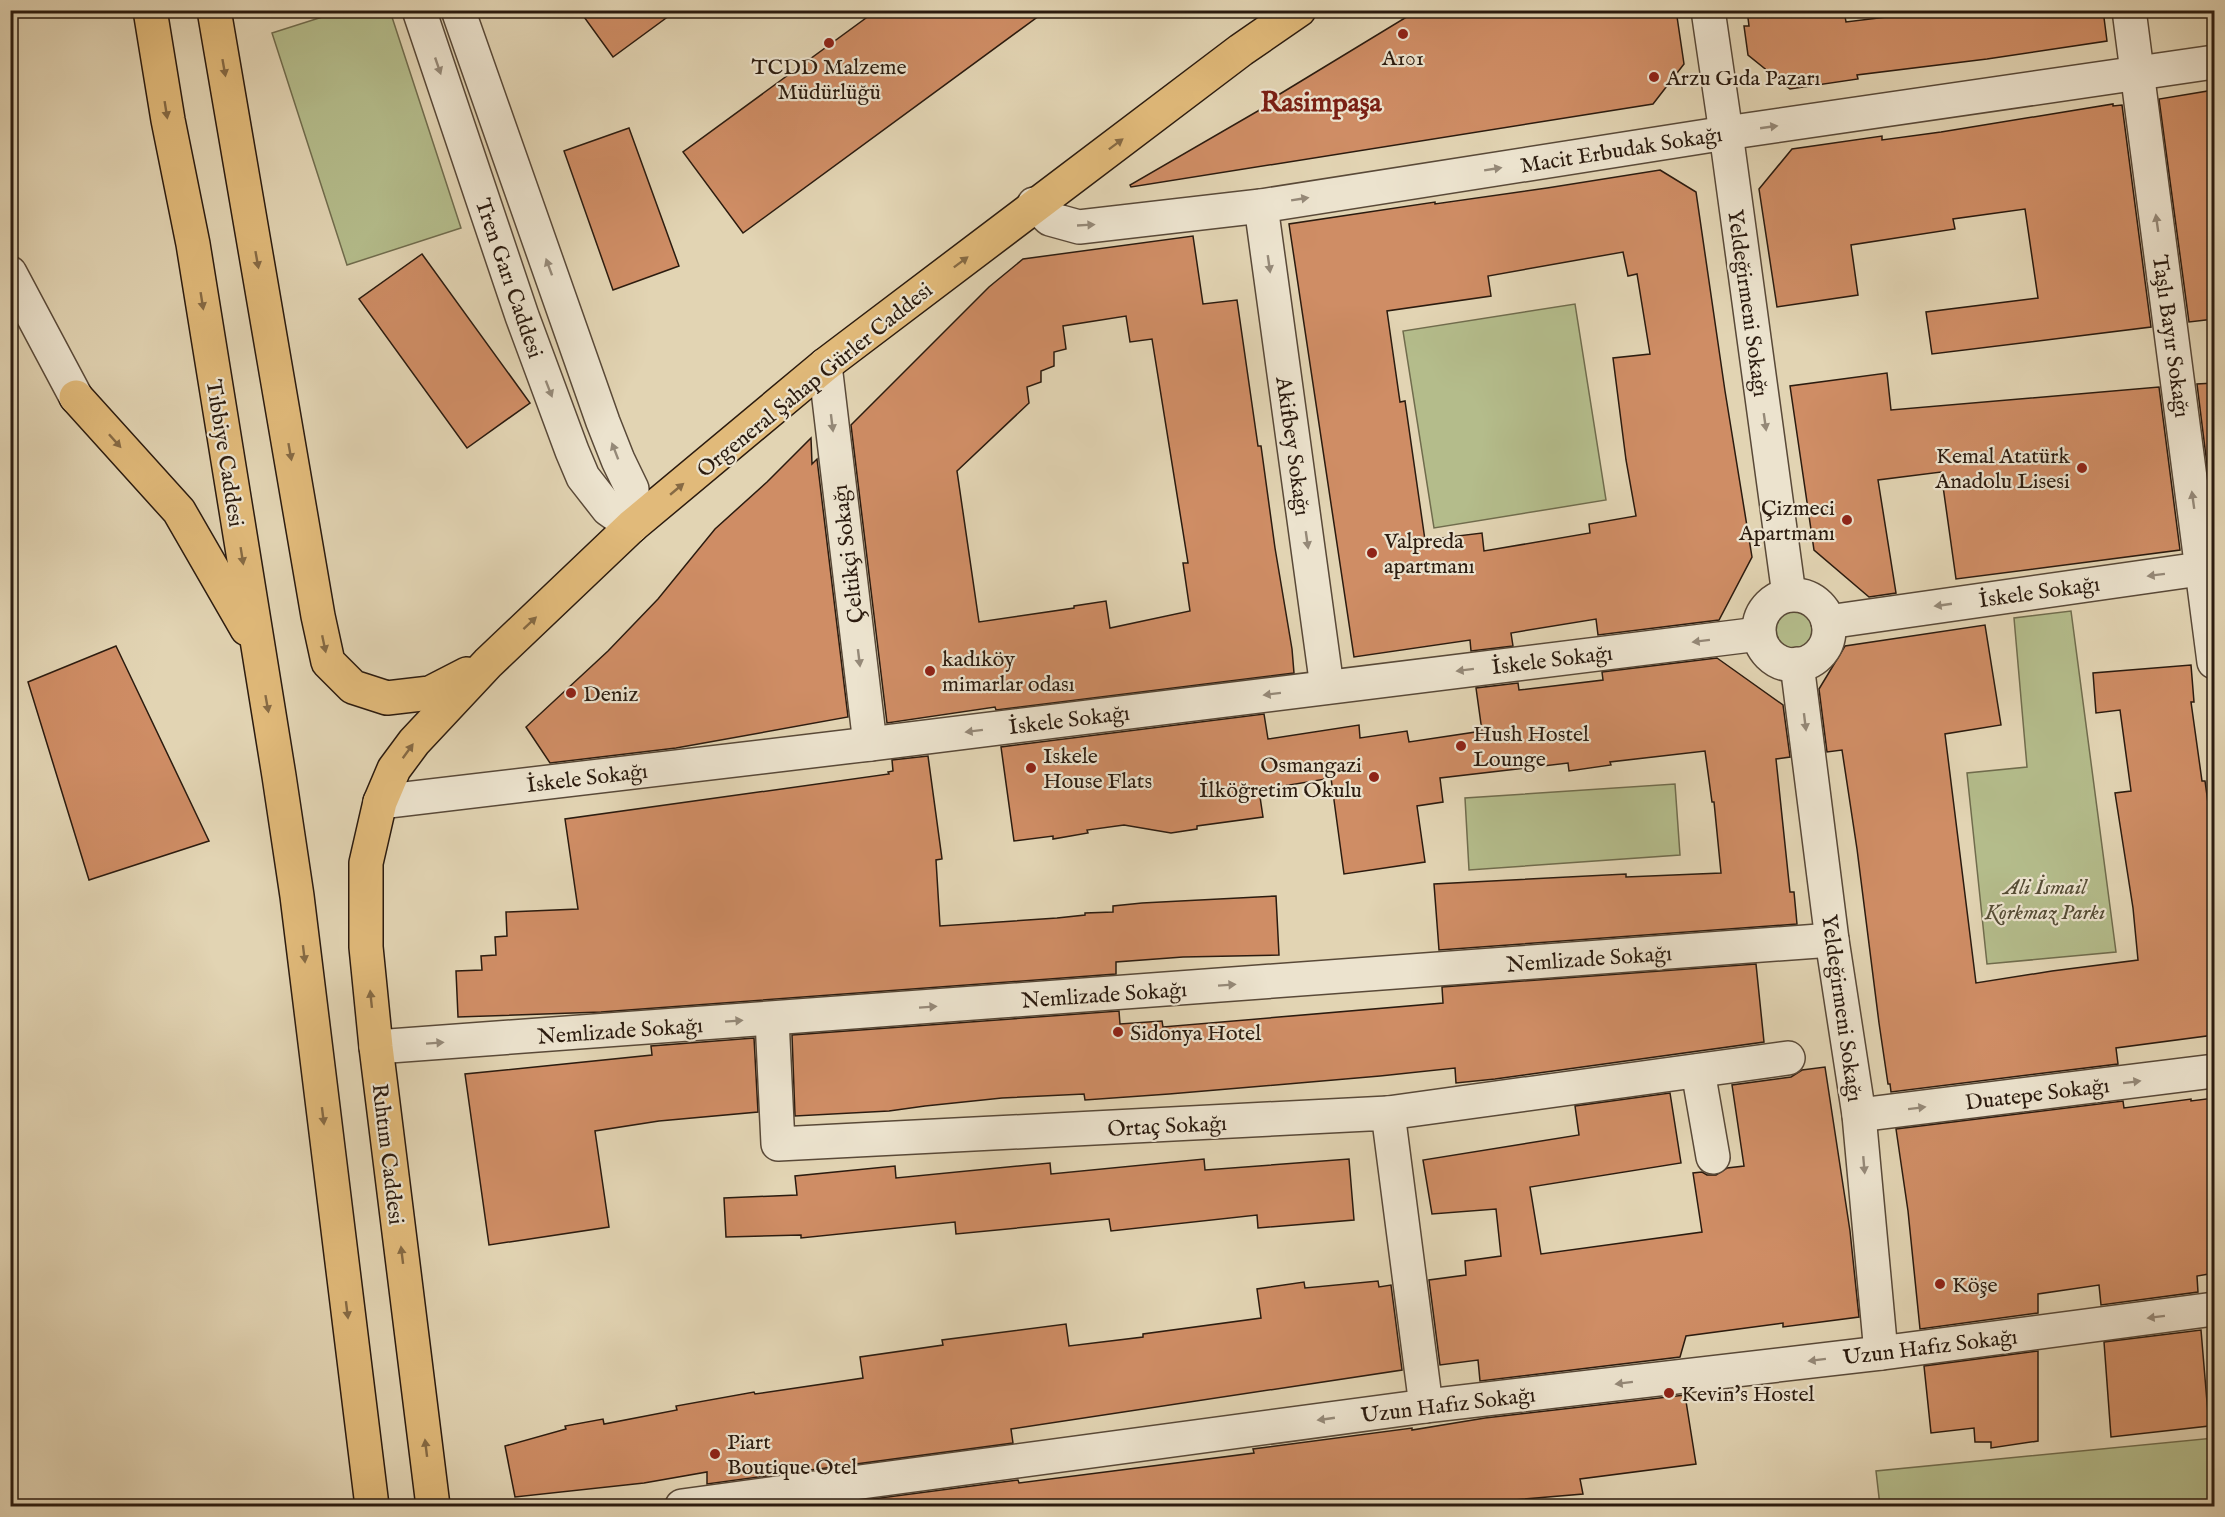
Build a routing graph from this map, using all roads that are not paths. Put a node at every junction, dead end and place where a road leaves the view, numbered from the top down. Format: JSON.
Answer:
{"nodes":[{"id":1,"x":150,"y":10,"type":"edge"},
{"id":2,"x":214,"y":10,"type":"edge"},
{"id":3,"x":419,"y":10,"type":"edge"},
{"id":4,"x":458,"y":10,"type":"edge"},
{"id":5,"x":1299,"y":10,"type":"edge"},
{"id":6,"x":1707,"y":10,"type":"edge"},
{"id":7,"x":2129,"y":10,"type":"edge"},
{"id":8,"x":2214,"y":62,"type":"edge"},
{"id":9,"x":2137,"y":73,"type":"junction"},
{"id":10,"x":1726,"y":133,"type":"junction"},
{"id":11,"x":1035,"y":204,"type":"junction"},
{"id":12,"x":1261,"y":206,"type":"junction"},
{"id":13,"x":10,"y":273,"type":"edge"},
{"id":14,"x":825,"y":365,"type":"junction"},
{"id":15,"x":76,"y":397,"type":"joint"},
{"id":16,"x":632,"y":526,"type":"junction"},
{"id":17,"x":2208,"y":568,"type":"edge"},
{"id":18,"x":1789,"y":595,"type":"junction"},
{"id":19,"x":1828,"y":622,"type":"junction"},
{"id":20,"x":1759,"y":634,"type":"junction"},
{"id":21,"x":257,"y":646,"type":"junction"},
{"id":22,"x":2214,"y":662,"type":"edge"},
{"id":23,"x":488,"y":663,"type":"junction"},
{"id":24,"x":1797,"y":664,"type":"junction"},
{"id":25,"x":1327,"y":687,"type":"junction"},
{"id":26,"x":870,"y":744,"type":"junction"},
{"id":27,"x":380,"y":802,"type":"junction"},
{"id":28,"x":1832,"y":940,"type":"junction"},
{"id":29,"x":772,"y":1019,"type":"junction"},
{"id":30,"x":376,"y":1047,"type":"junction"},
{"id":31,"x":1788,"y":1058,"type":"dead end"},
{"id":32,"x":1698,"y":1071,"type":"junction"},
{"id":33,"x":2214,"y":1071,"type":"edge"},
{"id":34,"x":1388,"y":1113,"type":"junction"},
{"id":35,"x":1859,"y":1115,"type":"junction"},
{"id":36,"x":1713,"y":1157,"type":"dead end"},
{"id":37,"x":2214,"y":1309,"type":"edge"},
{"id":38,"x":1881,"y":1353,"type":"junction"},
{"id":39,"x":1426,"y":1406,"type":"junction"},
{"id":40,"x":372,"y":1506,"type":"edge"},
{"id":41,"x":433,"y":1506,"type":"edge"},
{"id":42,"x":682,"y":1506,"type":"edge"}],
"edges":[{"from":1,"to":21,"type":"main road","name":"Tıbbiye Caddesi","one_way":true},
{"from":2,"to":23,"type":"main road","one_way":true},
{"from":3,"to":16,"type":"street","name":"Tren Garı Caddesi","one_way":true},
{"from":16,"to":4,"type":"street","one_way":true},
{"from":11,"to":5,"type":"main road","name":"Orgeneral Şahap Gürler Caddesi","one_way":true},
{"from":6,"to":10,"type":"street","name":"Yeldeğirmeni Sokağı"},
{"from":7,"to":9,"type":"street","name":"Taşlı Bayır Sokağı"},
{"from":8,"to":9,"type":"street","name":"Macit Erbudak Sokağı"},
{"from":10,"to":9,"type":"street","name":"Macit Erbudak Sokağı","one_way":true},
{"from":17,"to":9,"type":"street","name":"Taşlı Bayır Sokağı","one_way":true},
{"from":12,"to":10,"type":"street","name":"Macit Erbudak Sokağı","one_way":true},
{"from":10,"to":18,"type":"street","name":"Yeldeğirmeni Sokağı","one_way":true},
{"from":11,"to":12,"type":"street","name":"Macit Erbudak Sokağı","one_way":true},
{"from":14,"to":11,"type":"main road","name":"Orgeneral Şahap Gürler Caddesi","one_way":true},
{"from":12,"to":25,"type":"street","name":"Akifbey Sokağı","one_way":true},
{"from":13,"to":15,"type":"street"},
{"from":16,"to":14,"type":"main road","name":"Orgeneral Şahap Gürler Caddesi","one_way":true},
{"from":14,"to":26,"type":"street","name":"Çeltikçi Sokağı","one_way":true},
{"from":15,"to":21,"type":"main road","one_way":true},
{"from":23,"to":16,"type":"main road","name":"Orgeneral Şahap Gürler Caddesi","one_way":true},
{"from":17,"to":19,"type":"street","name":"İskele Sokağı","one_way":true},
{"from":17,"to":22,"type":"street","name":"Taşlı Bayır Sokağı"},
{"from":18,"to":19,"type":"street"},
{"from":18,"to":20,"type":"street"},
{"from":19,"to":24,"type":"street"},
{"from":20,"to":24,"type":"street"},
{"from":20,"to":25,"type":"street","name":"İskele Sokağı","one_way":true},
{"from":21,"to":40,"type":"main road","name":"Tıbbiye Caddesi","one_way":true},
{"from":27,"to":23,"type":"main road","name":"Orgeneral Şahap Gürler Caddesi","one_way":true},
{"from":24,"to":28,"type":"street","name":"Yeldeğirmeni Sokağı","one_way":true},
{"from":25,"to":26,"type":"street","name":"İskele Sokağı","one_way":true},
{"from":26,"to":27,"type":"street","name":"İskele Sokağı"},
{"from":30,"to":27,"type":"main road","name":"Rıhtım Caddesi","one_way":true},
{"from":29,"to":28,"type":"street","name":"Nemlizade Sokağı","one_way":true},
{"from":28,"to":35,"type":"street","name":"Yeldeğirmeni Sokağı"},
{"from":30,"to":29,"type":"street","name":"Nemlizade Sokağı","one_way":true},
{"from":29,"to":34,"type":"street","name":"Ortaç Sokağı"},
{"from":41,"to":30,"type":"main road","name":"Rıhtım Caddesi","one_way":true},
{"from":31,"to":32,"type":"street"},
{"from":32,"to":34,"type":"street"},
{"from":32,"to":36,"type":"street"},
{"from":35,"to":33,"type":"street","name":"Duatepe Sokağı","one_way":true},
{"from":34,"to":39,"type":"street"},
{"from":35,"to":38,"type":"street","name":"Yeldeğirmeni Sokağı","one_way":true},
{"from":37,"to":38,"type":"street","name":"Uzun Hafız Sokağı","one_way":true},
{"from":38,"to":39,"type":"street","name":"Uzun Hafız Sokağı","one_way":true},
{"from":39,"to":42,"type":"street","name":"Uzun Hafız Sokağı","one_way":true}]}
